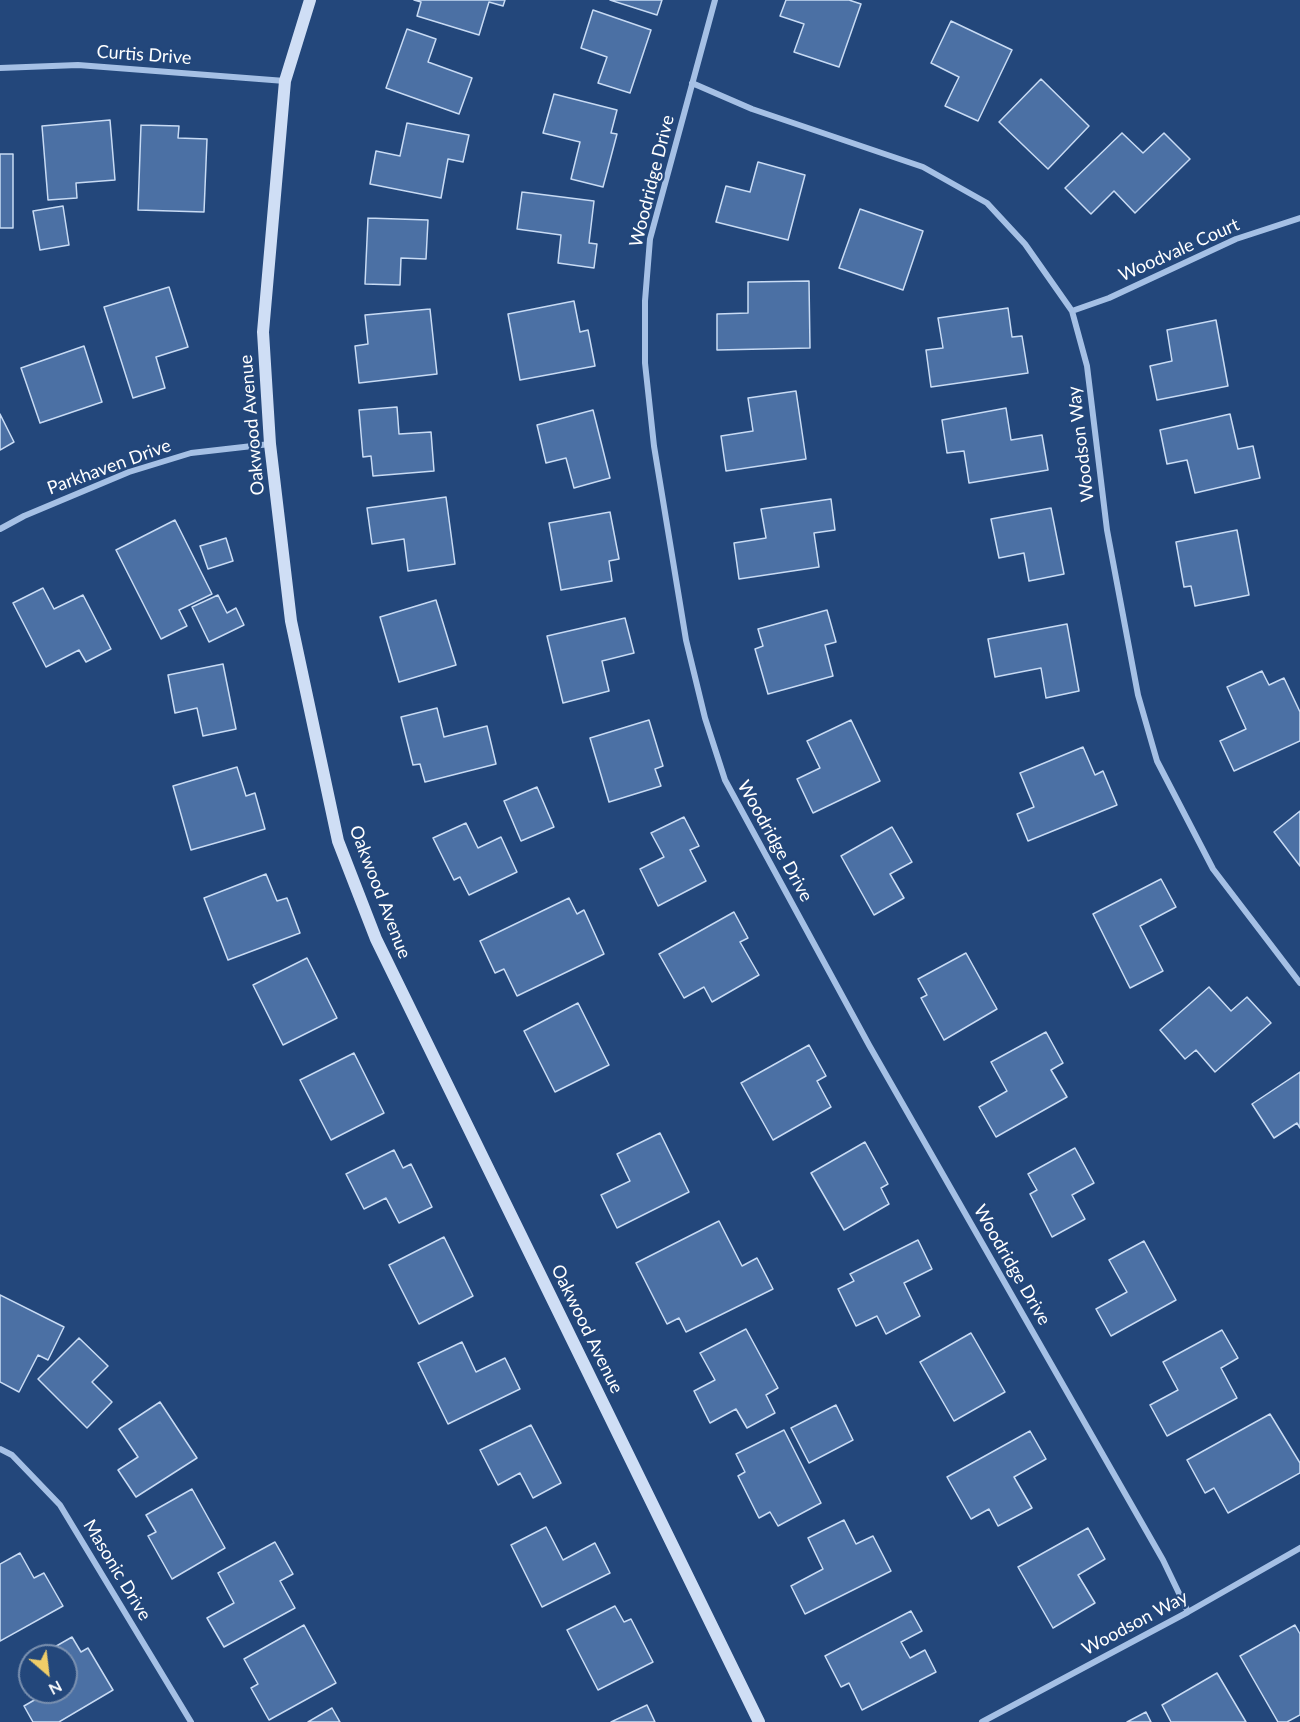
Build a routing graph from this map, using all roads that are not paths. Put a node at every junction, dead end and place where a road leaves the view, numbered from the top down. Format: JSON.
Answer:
{"nodes":[{"id":1,"x":310,"y":0,"type":"edge"},
{"id":2,"x":714,"y":0,"type":"edge"},
{"id":3,"x":0,"y":68,"type":"edge"},
{"id":4,"x":285,"y":81,"type":"junction"},
{"id":5,"x":692,"y":83,"type":"junction"},
{"id":6,"x":1300,"y":218,"type":"edge"},
{"id":7,"x":1072,"y":311,"type":"junction"},
{"id":8,"x":270,"y":444,"type":"junction"},
{"id":9,"x":0,"y":529,"type":"edge"},
{"id":10,"x":1300,"y":983,"type":"edge"},
{"id":11,"x":0,"y":1449,"type":"edge"},
{"id":12,"x":1300,"y":1548,"type":"edge"},
{"id":13,"x":1188,"y":1612,"type":"junction"},
{"id":14,"x":191,"y":1722,"type":"edge"},
{"id":15,"x":759,"y":1722,"type":"edge"},
{"id":16,"x":982,"y":1722,"type":"edge"}],
"edges":[{"from":1,"to":4,"type":"main road","name":"Oakwood Avenue"},
{"from":2,"to":5,"type":"street","name":"Woodridge Drive"},
{"from":3,"to":4,"type":"street","name":"Curtis Drive"},
{"from":4,"to":8,"type":"main road","name":"Oakwood Avenue"},
{"from":5,"to":7,"type":"street","name":"Woodson Way"},
{"from":5,"to":13,"type":"street","name":"Woodridge Drive"},
{"from":6,"to":7,"type":"street","name":"Woodvale Court"},
{"from":7,"to":10,"type":"street","name":"Woodson Way"},
{"from":8,"to":9,"type":"street","name":"Parkhaven Drive"},
{"from":8,"to":15,"type":"main road","name":"Oakwood Avenue"},
{"from":11,"to":14,"type":"street","name":"Masonic Drive"},
{"from":12,"to":13,"type":"street","name":"Woodson Way"},
{"from":13,"to":16,"type":"street","name":"Woodson Way"}]}
